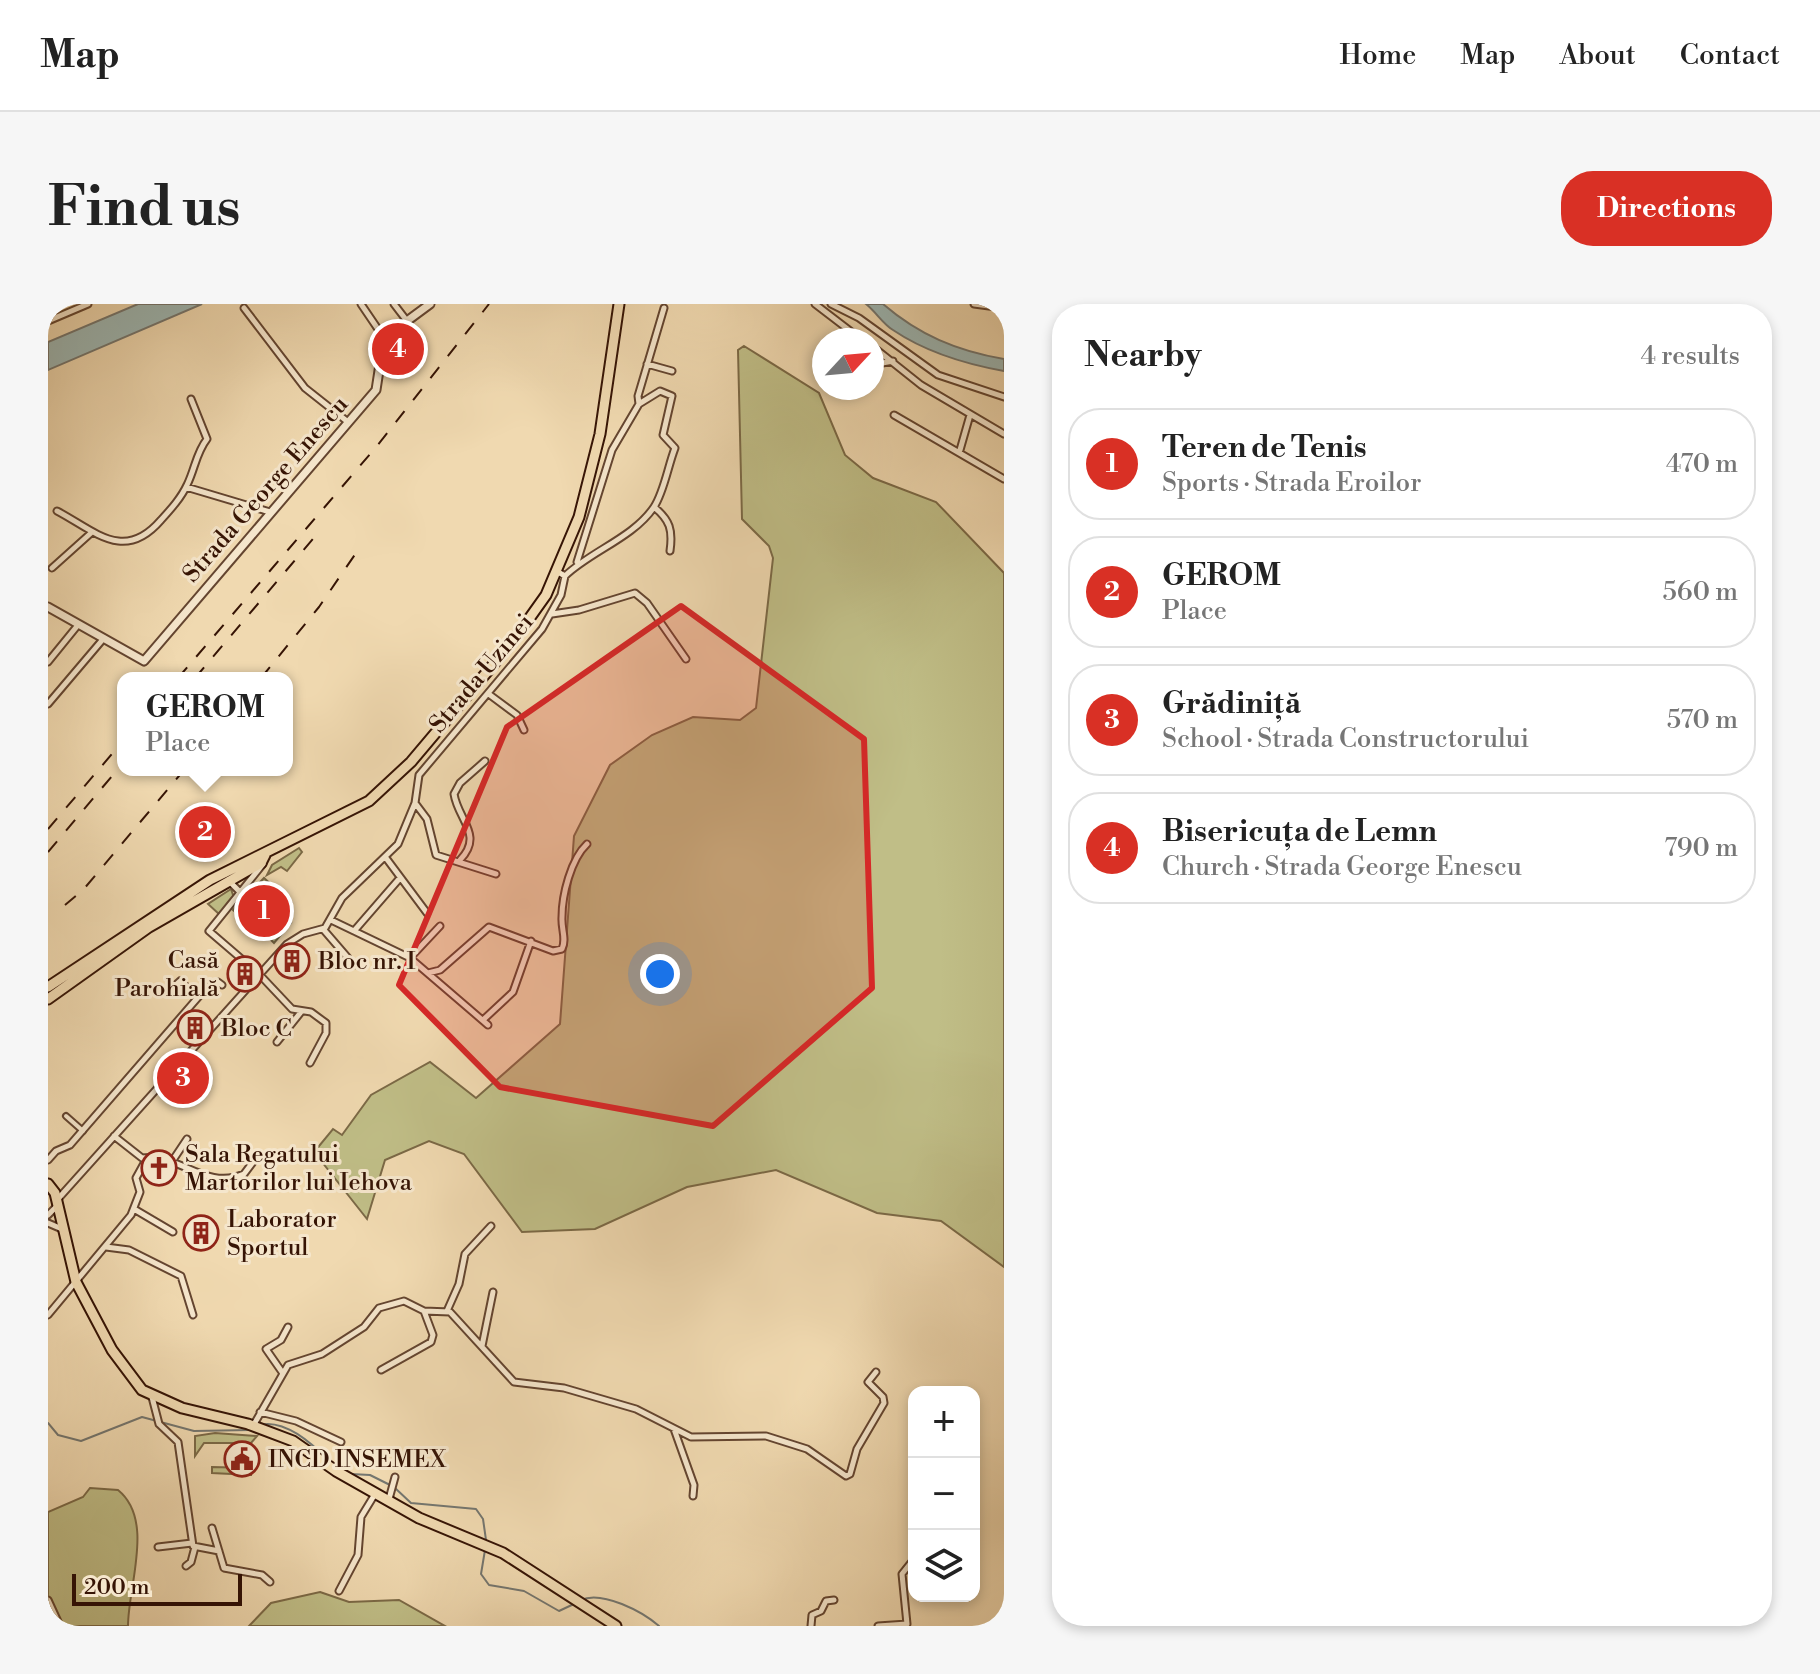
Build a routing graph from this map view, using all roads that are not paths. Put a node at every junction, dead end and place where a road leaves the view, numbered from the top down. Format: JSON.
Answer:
{"nodes":[{"id":1,"x":88,"y":304,"type":"edge"},
{"id":2,"x":361,"y":304,"type":"edge"},
{"id":3,"x":394,"y":304,"type":"edge"},
{"id":4,"x":619,"y":304,"type":"edge"},
{"id":5,"x":815,"y":304,"type":"edge"},
{"id":6,"x":831,"y":304,"type":"edge"},
{"id":7,"x":974,"y":304,"type":"edge"},
{"id":8,"x":428,"y":305,"type":"edge"},
{"id":9,"x":244,"y":308,"type":"dead end"},
{"id":10,"x":664,"y":308,"type":"dead end"},
{"id":11,"x":1004,"y":308,"type":"edge"},
{"id":12,"x":48,"y":321,"type":"edge"},
{"id":13,"x":407,"y":322,"type":"junction"},
{"id":14,"x":846,"y":328,"type":"edge"},
{"id":15,"x":384,"y":338,"type":"junction"},
{"id":16,"x":884,"y":355,"type":"edge"},
{"id":17,"x":647,"y":364,"type":"junction"},
{"id":18,"x":884,"y":364,"type":"edge"},
{"id":19,"x":895,"y":364,"type":"junction"},
{"id":20,"x":672,"y":371,"type":"dead end"},
{"id":21,"x":1004,"y":397,"type":"edge"},
{"id":22,"x":191,"y":399,"type":"dead end"},
{"id":23,"x":639,"y":404,"type":"junction"},
{"id":24,"x":894,"y":415,"type":"dead end"},
{"id":25,"x":970,"y":415,"type":"junction"},
{"id":26,"x":348,"y":422,"type":"junction"},
{"id":27,"x":1004,"y":434,"type":"edge"},
{"id":28,"x":960,"y":450,"type":"junction"},
{"id":29,"x":1004,"y":479,"type":"edge"},
{"id":30,"x":186,"y":487,"type":"junction"},
{"id":31,"x":654,"y":507,"type":"junction"},
{"id":32,"x":57,"y":511,"type":"dead end"},
{"id":33,"x":270,"y":512,"type":"junction"},
{"id":34,"x":91,"y":533,"type":"junction"},
{"id":35,"x":670,"y":551,"type":"dead end"},
{"id":36,"x":577,"y":563,"type":"junction"},
{"id":37,"x":52,"y":568,"type":"dead end"},
{"id":38,"x":561,"y":574,"type":"junction"},
{"id":39,"x":48,"y":607,"type":"edge"},
{"id":40,"x":552,"y":614,"type":"junction"},
{"id":41,"x":78,"y":625,"type":"junction"},
{"id":42,"x":105,"y":637,"type":"junction"},
{"id":43,"x":686,"y":659,"type":"dead end"},
{"id":44,"x":48,"y":662,"type":"edge"},
{"id":45,"x":490,"y":695,"type":"junction"},
{"id":46,"x":48,"y":704,"type":"edge"},
{"id":47,"x":524,"y":730,"type":"dead end"},
{"id":48,"x":485,"y":761,"type":"dead end"},
{"id":49,"x":416,"y":800,"type":"junction"},
{"id":50,"x":587,"y":844,"type":"dead end"},
{"id":51,"x":265,"y":855,"type":"junction"},
{"id":52,"x":386,"y":858,"type":"junction"},
{"id":53,"x":460,"y":860,"type":"junction"},
{"id":54,"x":496,"y":874,"type":"dead end"},
{"id":55,"x":400,"y":878,"type":"junction"},
{"id":56,"x":228,"y":880,"type":"junction"},
{"id":57,"x":241,"y":893,"type":"junction"},
{"id":58,"x":427,"y":913,"type":"dead end"},
{"id":59,"x":331,"y":920,"type":"junction"},
{"id":60,"x":440,"y":926,"type":"dead end"},
{"id":61,"x":323,"y":929,"type":"junction"},
{"id":62,"x":354,"y":931,"type":"junction"},
{"id":63,"x":531,"y":941,"type":"junction"},
{"id":64,"x":410,"y":958,"type":"junction"},
{"id":65,"x":354,"y":965,"type":"dead end"},
{"id":66,"x":428,"y":973,"type":"junction"},
{"id":67,"x":259,"y":974,"type":"junction"},
{"id":68,"x":65,"y":980,"type":"junction"},
{"id":69,"x":222,"y":985,"type":"dead end"},
{"id":70,"x":48,"y":987,"type":"edge"},
{"id":71,"x":169,"y":991,"type":"dead end"},
{"id":72,"x":198,"y":997,"type":"junction"},
{"id":73,"x":48,"y":999,"type":"edge"},
{"id":74,"x":301,"y":1012,"type":"junction"},
{"id":75,"x":277,"y":1042,"type":"dead end"},
{"id":76,"x":310,"y":1063,"type":"dead end"},
{"id":77,"x":66,"y":1116,"type":"dead end"},
{"id":78,"x":83,"y":1131,"type":"junction"},
{"id":79,"x":114,"y":1136,"type":"junction"},
{"id":80,"x":187,"y":1139,"type":"dead end"},
{"id":81,"x":147,"y":1158,"type":"junction"},
{"id":82,"x":256,"y":1158,"type":"dead end"},
{"id":83,"x":48,"y":1160,"type":"edge"},
{"id":84,"x":171,"y":1163,"type":"junction"},
{"id":85,"x":48,"y":1184,"type":"edge"},
{"id":86,"x":57,"y":1203,"type":"junction"},
{"id":87,"x":134,"y":1209,"type":"junction"},
{"id":88,"x":48,"y":1215,"type":"edge"},
{"id":89,"x":48,"y":1223,"type":"edge"},
{"id":90,"x":491,"y":1226,"type":"dead end"},
{"id":91,"x":62,"y":1230,"type":"junction"},
{"id":92,"x":173,"y":1232,"type":"dead end"},
{"id":93,"x":105,"y":1247,"type":"junction"},
{"id":94,"x":76,"y":1282,"type":"junction"},
{"id":95,"x":493,"y":1292,"type":"dead end"},
{"id":96,"x":424,"y":1311,"type":"junction"},
{"id":97,"x":447,"y":1311,"type":"junction"},
{"id":98,"x":48,"y":1315,"type":"edge"},
{"id":99,"x":193,"y":1315,"type":"dead end"},
{"id":100,"x":288,"y":1327,"type":"dead end"},
{"id":101,"x":482,"y":1346,"type":"junction"},
{"id":102,"x":381,"y":1370,"type":"dead end"},
{"id":103,"x":282,"y":1372,"type":"junction"},
{"id":104,"x":876,"y":1372,"type":"dead end"},
{"id":105,"x":152,"y":1397,"type":"junction"},
{"id":106,"x":260,"y":1412,"type":"junction"},
{"id":107,"x":257,"y":1428,"type":"junction"},
{"id":108,"x":674,"y":1429,"type":"junction"},
{"id":109,"x":341,"y":1442,"type":"dead end"},
{"id":110,"x":376,"y":1493,"type":"junction"},
{"id":111,"x":693,"y":1496,"type":"dead end"},
{"id":112,"x":212,"y":1528,"type":"dead end"},
{"id":113,"x":193,"y":1545,"type":"junction"},
{"id":114,"x":158,"y":1547,"type":"dead end"},
{"id":115,"x":219,"y":1551,"type":"junction"},
{"id":116,"x":186,"y":1566,"type":"dead end"},
{"id":117,"x":908,"y":1566,"type":"edge"},
{"id":118,"x":270,"y":1582,"type":"dead end"},
{"id":119,"x":339,"y":1591,"type":"dead end"},
{"id":120,"x":48,"y":1600,"type":"edge"},
{"id":121,"x":834,"y":1600,"type":"dead end"},
{"id":122,"x":908,"y":1625,"type":"edge"},
{"id":123,"x":60,"y":1626,"type":"edge"},
{"id":124,"x":616,"y":1626,"type":"edge"},
{"id":125,"x":811,"y":1626,"type":"edge"},
{"id":126,"x":878,"y":1626,"type":"edge"}],
"edges":[{"from":1,"to":12,"type":"street"},
{"from":2,"to":15,"type":"street"},
{"from":3,"to":13,"type":"street"},
{"from":4,"to":38,"type":"main road"},
{"from":5,"to":14,"type":"street"},
{"from":6,"to":21,"type":"street"},
{"from":7,"to":11,"type":"street"},
{"from":8,"to":13,"type":"street"},
{"from":9,"to":26,"type":"street"},
{"from":10,"to":17,"type":"street"},
{"from":13,"to":15,"type":"street"},
{"from":15,"to":26,"type":"street","name":"Strada George Enescu"},
{"from":16,"to":19,"type":"street"},
{"from":17,"to":20,"type":"street"},
{"from":17,"to":23,"type":"street"},
{"from":18,"to":19,"type":"street"},
{"from":19,"to":25,"type":"street"},
{"from":22,"to":30,"type":"street"},
{"from":23,"to":31,"type":"street"},
{"from":23,"to":36,"type":"street"},
{"from":24,"to":28,"type":"street"},
{"from":25,"to":27,"type":"street"},
{"from":25,"to":28,"type":"street"},
{"from":26,"to":33,"type":"street","name":"Strada George Enescu"},
{"from":28,"to":29,"type":"street"},
{"from":30,"to":33,"type":"street"},
{"from":30,"to":34,"type":"street"},
{"from":31,"to":35,"type":"street"},
{"from":31,"to":36,"type":"street"},
{"from":32,"to":34,"type":"street"},
{"from":33,"to":42,"type":"street","name":"Strada George Enescu"},
{"from":34,"to":37,"type":"street"},
{"from":36,"to":38,"type":"street"},
{"from":38,"to":40,"type":"street","name":"Strada Uzinei"},
{"from":38,"to":51,"type":"main road"},
{"from":39,"to":41,"type":"street"},
{"from":40,"to":43,"type":"street"},
{"from":40,"to":45,"type":"street","name":"Strada Uzinei"},
{"from":41,"to":42,"type":"street"},
{"from":41,"to":44,"type":"street"},
{"from":42,"to":46,"type":"street"},
{"from":45,"to":47,"type":"street"},
{"from":45,"to":49,"type":"street","name":"Strada Uzinei"},
{"from":48,"to":53,"type":"street"},
{"from":49,"to":52,"type":"street","name":"Strada Uzinei"},
{"from":49,"to":53,"type":"street"},
{"from":50,"to":63,"type":"street"},
{"from":51,"to":56,"type":"main road"},
{"from":51,"to":57,"type":"street"},
{"from":51,"to":68,"type":"main road"},
{"from":52,"to":55,"type":"street"},
{"from":52,"to":59,"type":"street","name":"Strada Uzinei"},
{"from":53,"to":54,"type":"street"},
{"from":55,"to":58,"type":"street"},
{"from":55,"to":62,"type":"street"},
{"from":56,"to":57,"type":"street"},
{"from":56,"to":68,"type":"main road"},
{"from":57,"to":67,"type":"street"},
{"from":59,"to":61,"type":"street","name":"Strada Uzinei"},
{"from":59,"to":62,"type":"street"},
{"from":60,"to":64,"type":"street"},
{"from":61,"to":65,"type":"street"},
{"from":61,"to":67,"type":"street"},
{"from":62,"to":64,"type":"street"},
{"from":63,"to":66,"type":"street"},
{"from":63,"to":66,"type":"street"},
{"from":64,"to":66,"type":"street"},
{"from":67,"to":74,"type":"street"},
{"from":67,"to":79,"type":"street"},
{"from":68,"to":70,"type":"main road"},
{"from":68,"to":73,"type":"main road"},
{"from":69,"to":72,"type":"street"},
{"from":71,"to":72,"type":"street"},
{"from":72,"to":78,"type":"street"},
{"from":74,"to":75,"type":"street"},
{"from":74,"to":76,"type":"street"},
{"from":77,"to":78,"type":"street"},
{"from":78,"to":83,"type":"street"},
{"from":79,"to":81,"type":"street"},
{"from":79,"to":86,"type":"street"},
{"from":80,"to":84,"type":"street"},
{"from":81,"to":84,"type":"street"},
{"from":81,"to":87,"type":"street"},
{"from":82,"to":84,"type":"street"},
{"from":85,"to":86,"type":"main road"},
{"from":86,"to":88,"type":"street"},
{"from":86,"to":91,"type":"main road"},
{"from":87,"to":92,"type":"street"},
{"from":87,"to":93,"type":"street"},
{"from":89,"to":91,"type":"street"},
{"from":90,"to":97,"type":"street"},
{"from":91,"to":94,"type":"main road"},
{"from":93,"to":94,"type":"street"},
{"from":93,"to":99,"type":"street"},
{"from":94,"to":98,"type":"street"},
{"from":94,"to":105,"type":"main road"},
{"from":95,"to":101,"type":"street"},
{"from":96,"to":97,"type":"street"},
{"from":96,"to":102,"type":"street"},
{"from":96,"to":103,"type":"street"},
{"from":97,"to":101,"type":"street"},
{"from":100,"to":103,"type":"street"},
{"from":101,"to":108,"type":"street"},
{"from":103,"to":106,"type":"street"},
{"from":104,"to":108,"type":"street"},
{"from":105,"to":107,"type":"main road"},
{"from":105,"to":113,"type":"street"},
{"from":106,"to":107,"type":"street"},
{"from":106,"to":109,"type":"street"},
{"from":107,"to":110,"type":"main road"},
{"from":108,"to":111,"type":"street"},
{"from":110,"to":119,"type":"street"},
{"from":110,"to":124,"type":"main road"},
{"from":112,"to":115,"type":"street"},
{"from":113,"to":114,"type":"street"},
{"from":113,"to":115,"type":"street"},
{"from":113,"to":116,"type":"street"},
{"from":115,"to":118,"type":"street"},
{"from":117,"to":122,"type":"street"},
{"from":120,"to":123,"type":"street"},
{"from":121,"to":125,"type":"street"},
{"from":122,"to":126,"type":"street"}]}
